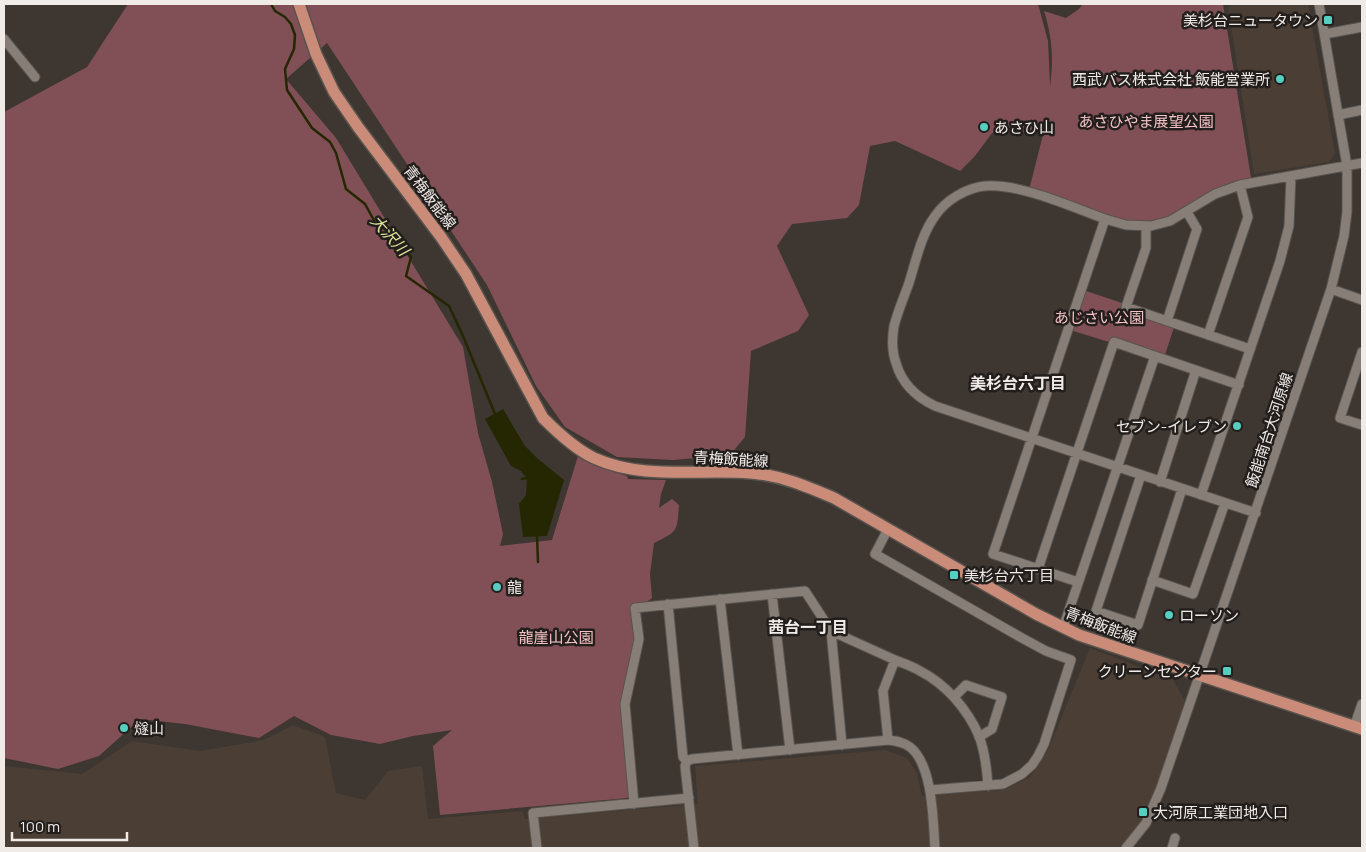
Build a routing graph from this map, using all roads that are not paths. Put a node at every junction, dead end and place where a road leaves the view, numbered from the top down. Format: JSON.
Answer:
{"nodes":[{"id":1,"x":299,"y":4,"type":"edge"},
{"id":2,"x":1319,"y":4,"type":"edge"},
{"id":3,"x":1362,"y":27,"type":"edge"},
{"id":4,"x":1324,"y":34,"type":"junction"},
{"id":5,"x":4,"y":39,"type":"edge"},
{"id":6,"x":35,"y":77,"type":"dead end"},
{"id":7,"x":1362,"y":110,"type":"edge"},
{"id":8,"x":1338,"y":115,"type":"junction"},
{"id":9,"x":1362,"y":163,"type":"edge"},
{"id":10,"x":1347,"y":166,"type":"junction"},
{"id":11,"x":1290,"y":176,"type":"junction"},
{"id":12,"x":1240,"y":185,"type":"junction"},
{"id":13,"x":1187,"y":212,"type":"junction"},
{"id":14,"x":1105,"y":219,"type":"junction"},
{"id":15,"x":1146,"y":227,"type":"junction"},
{"id":16,"x":1331,"y":289,"type":"junction"},
{"id":17,"x":1362,"y":300,"type":"edge"},
{"id":18,"x":1167,"y":321,"type":"junction"},
{"id":19,"x":1208,"y":335,"type":"junction"},
{"id":20,"x":1250,"y":349,"type":"junction"},
{"id":21,"x":1362,"y":352,"type":"edge"},
{"id":22,"x":1154,"y":356,"type":"junction"},
{"id":23,"x":1196,"y":370,"type":"junction"},
{"id":24,"x":1239,"y":385,"type":"junction"},
{"id":25,"x":1362,"y":425,"type":"edge"},
{"id":26,"x":1030,"y":439,"type":"junction"},
{"id":27,"x":1076,"y":454,"type":"junction"},
{"id":28,"x":1117,"y":467,"type":"junction"},
{"id":29,"x":1141,"y":475,"type":"junction"},
{"id":30,"x":1160,"y":482,"type":"junction"},
{"id":31,"x":1182,"y":489,"type":"junction"},
{"id":32,"x":1201,"y":495,"type":"junction"},
{"id":33,"x":1225,"y":503,"type":"junction"},
{"id":34,"x":1256,"y":513,"type":"junction"},
{"id":35,"x":888,"y":529,"type":"junction"},
{"id":36,"x":1038,"y":569,"type":"junction"},
{"id":37,"x":1152,"y":580,"type":"junction"},
{"id":38,"x":1078,"y":582,"type":"junction"},
{"id":39,"x":772,"y":594,"type":"junction"},
{"id":40,"x":720,"y":599,"type":"junction"},
{"id":41,"x":668,"y":604,"type":"junction"},
{"id":42,"x":1063,"y":628,"type":"junction"},
{"id":43,"x":832,"y":631,"type":"junction"},
{"id":44,"x":895,"y":660,"type":"junction"},
{"id":45,"x":1200,"y":676,"type":"junction"},
{"id":46,"x":954,"y":697,"type":"junction"},
{"id":47,"x":1362,"y":704,"type":"edge"},
{"id":48,"x":1358,"y":728,"type":"edge"},
{"id":49,"x":979,"y":737,"type":"junction"},
{"id":50,"x":888,"y":740,"type":"junction"},
{"id":51,"x":842,"y":744,"type":"junction"},
{"id":52,"x":790,"y":750,"type":"junction"},
{"id":53,"x":738,"y":755,"type":"junction"},
{"id":54,"x":687,"y":761,"type":"junction"},
{"id":55,"x":988,"y":786,"type":"junction"},
{"id":56,"x":930,"y":790,"type":"junction"},
{"id":57,"x":689,"y":798,"type":"junction"},
{"id":58,"x":634,"y":804,"type":"junction"},
{"id":59,"x":1175,"y":838,"type":"dead end"},
{"id":60,"x":537,"y":848,"type":"edge"},
{"id":61,"x":694,"y":848,"type":"edge"},
{"id":62,"x":935,"y":848,"type":"edge"},
{"id":63,"x":1126,"y":848,"type":"edge"},
{"id":64,"x":1172,"y":848,"type":"edge"}],
"edges":[{"from":1,"to":35,"type":"main road","name":"青梅飯能線"},
{"from":2,"to":4,"type":"street","name":"飯能南台大河原線"},
{"from":3,"to":4,"type":"street"},
{"from":4,"to":8,"type":"street","name":"飯能南台大河原線"},
{"from":5,"to":6,"type":"street"},
{"from":7,"to":8,"type":"street"},
{"from":8,"to":10,"type":"street","name":"飯能南台大河原線"},
{"from":9,"to":10,"type":"street"},
{"from":10,"to":11,"type":"street"},
{"from":10,"to":16,"type":"street","name":"飯能南台大河原線"},
{"from":11,"to":12,"type":"street"},
{"from":11,"to":20,"type":"street"},
{"from":12,"to":13,"type":"street"},
{"from":12,"to":19,"type":"street"},
{"from":13,"to":15,"type":"street"},
{"from":13,"to":18,"type":"street"},
{"from":14,"to":15,"type":"street"},
{"from":14,"to":26,"type":"street"},
{"from":14,"to":26,"type":"street"},
{"from":15,"to":18,"type":"street"},
{"from":16,"to":17,"type":"street"},
{"from":16,"to":34,"type":"street","name":"飯能南台大河原線"},
{"from":18,"to":19,"type":"street"},
{"from":19,"to":20,"type":"street"},
{"from":20,"to":24,"type":"street"},
{"from":21,"to":25,"type":"street"},
{"from":22,"to":23,"type":"street"},
{"from":22,"to":27,"type":"street"},
{"from":22,"to":28,"type":"street"},
{"from":23,"to":24,"type":"street"},
{"from":23,"to":30,"type":"street"},
{"from":24,"to":32,"type":"street"},
{"from":26,"to":27,"type":"street"},
{"from":26,"to":36,"type":"street"},
{"from":27,"to":28,"type":"street"},
{"from":27,"to":36,"type":"street"},
{"from":28,"to":29,"type":"street"},
{"from":28,"to":38,"type":"street"},
{"from":29,"to":30,"type":"street"},
{"from":29,"to":37,"type":"street"},
{"from":30,"to":31,"type":"street"},
{"from":31,"to":32,"type":"street"},
{"from":31,"to":37,"type":"street"},
{"from":32,"to":33,"type":"street"},
{"from":33,"to":34,"type":"street"},
{"from":33,"to":37,"type":"street"},
{"from":34,"to":45,"type":"street","name":"飯能南台大河原線"},
{"from":35,"to":42,"type":"main road","name":"青梅飯能線"},
{"from":35,"to":55,"type":"street"},
{"from":36,"to":38,"type":"street"},
{"from":38,"to":42,"type":"street"},
{"from":39,"to":40,"type":"street"},
{"from":39,"to":43,"type":"street"},
{"from":39,"to":52,"type":"street"},
{"from":40,"to":41,"type":"street"},
{"from":40,"to":53,"type":"street"},
{"from":41,"to":54,"type":"street"},
{"from":41,"to":58,"type":"street"},
{"from":42,"to":45,"type":"main road","name":"青梅飯能線"},
{"from":43,"to":44,"type":"street"},
{"from":43,"to":51,"type":"street"},
{"from":44,"to":46,"type":"street"},
{"from":44,"to":50,"type":"street"},
{"from":45,"to":48,"type":"main road","name":"青梅飯能線"},
{"from":45,"to":63,"type":"street","name":"飯能南台大河原線"},
{"from":46,"to":49,"type":"street"},
{"from":46,"to":49,"type":"street"},
{"from":47,"to":48,"type":"street"},
{"from":49,"to":55,"type":"street"},
{"from":50,"to":51,"type":"street"},
{"from":50,"to":56,"type":"street"},
{"from":51,"to":52,"type":"street"},
{"from":52,"to":53,"type":"street"},
{"from":53,"to":54,"type":"street"},
{"from":54,"to":57,"type":"street"},
{"from":55,"to":56,"type":"street"},
{"from":56,"to":62,"type":"street"},
{"from":57,"to":58,"type":"street"},
{"from":57,"to":61,"type":"street"},
{"from":58,"to":60,"type":"street"},
{"from":59,"to":64,"type":"street"}]}
